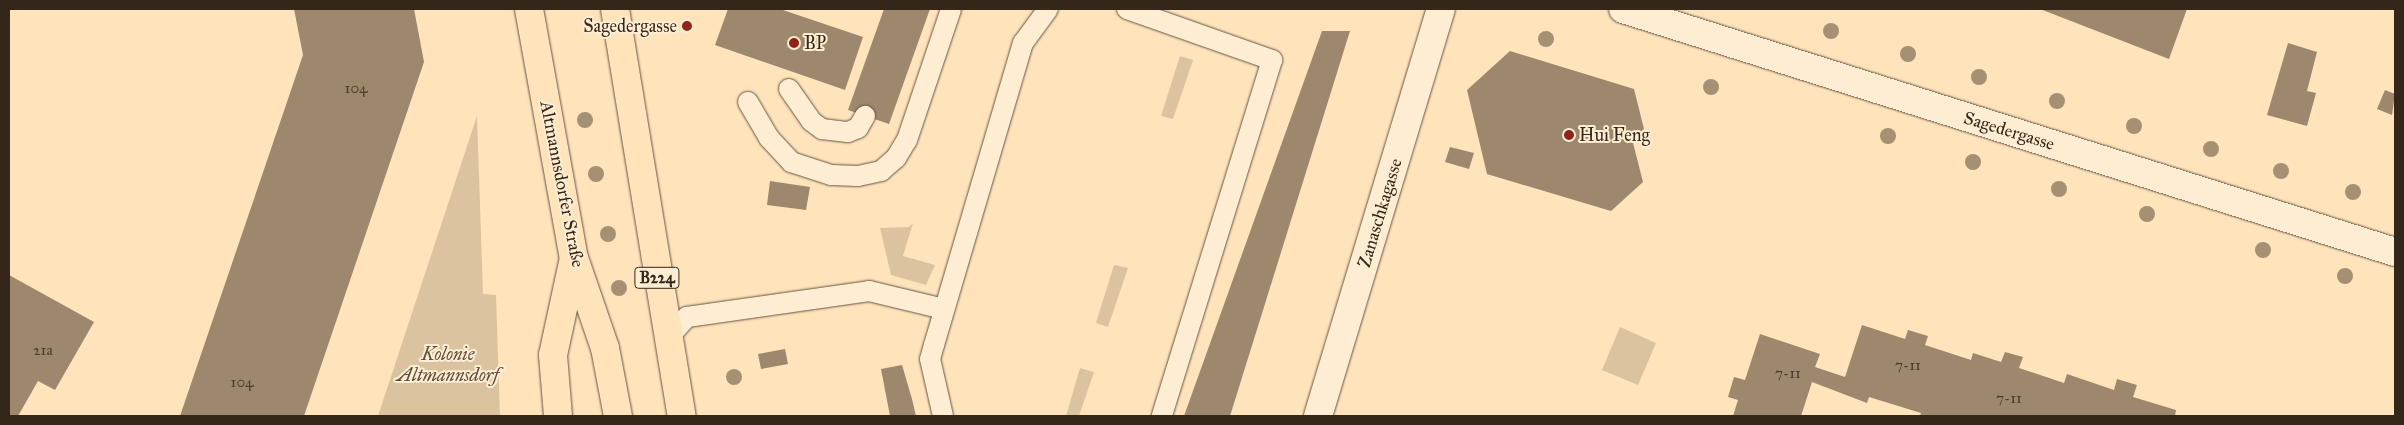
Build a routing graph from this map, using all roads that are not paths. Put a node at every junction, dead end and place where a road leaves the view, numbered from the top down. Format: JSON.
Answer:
{"nodes":[{"id":1,"x":529,"y":9,"type":"edge"},
{"id":2,"x":615,"y":9,"type":"edge"},
{"id":3,"x":951,"y":9,"type":"edge"},
{"id":4,"x":1048,"y":9,"type":"edge"},
{"id":5,"x":1127,"y":9,"type":"edge"},
{"id":6,"x":1441,"y":9,"type":"edge"},
{"id":7,"x":1623,"y":9,"type":"edge"},
{"id":8,"x":789,"y":89,"type":"dead end"},
{"id":9,"x":748,"y":102,"type":"dead end"},
{"id":10,"x":865,"y":116,"type":"dead end"},
{"id":11,"x":2395,"y":252,"type":"edge"},
{"id":12,"x":574,"y":258,"type":"junction"},
{"id":13,"x":944,"y":309,"type":"junction"},
{"id":14,"x":667,"y":338,"type":"junction"},
{"id":15,"x":558,"y":416,"type":"edge"},
{"id":16,"x":618,"y":416,"type":"edge"},
{"id":17,"x":682,"y":416,"type":"edge"},
{"id":18,"x":943,"y":416,"type":"edge"},
{"id":19,"x":1162,"y":416,"type":"edge"},
{"id":20,"x":1318,"y":416,"type":"edge"}],
"edges":[{"from":1,"to":12,"type":"main road","name":"Altmannsdorfer Straße"},
{"from":2,"to":14,"type":"main road","number":"B224"},
{"from":3,"to":9,"type":"lane"},
{"from":4,"to":13,"type":"lane"},
{"from":5,"to":19,"type":"lane"},
{"from":6,"to":20,"type":"street","name":"Zanaschkagasse"},
{"from":7,"to":11,"type":"street","name":"Sagedergasse"},
{"from":8,"to":10,"type":"lane"},
{"from":12,"to":15,"type":"main road"},
{"from":12,"to":16,"type":"main road","name":"Altmannsdorfer Straße"},
{"from":13,"to":14,"type":"lane"},
{"from":13,"to":18,"type":"lane"},
{"from":14,"to":17,"type":"main road","number":"B224"}]}
